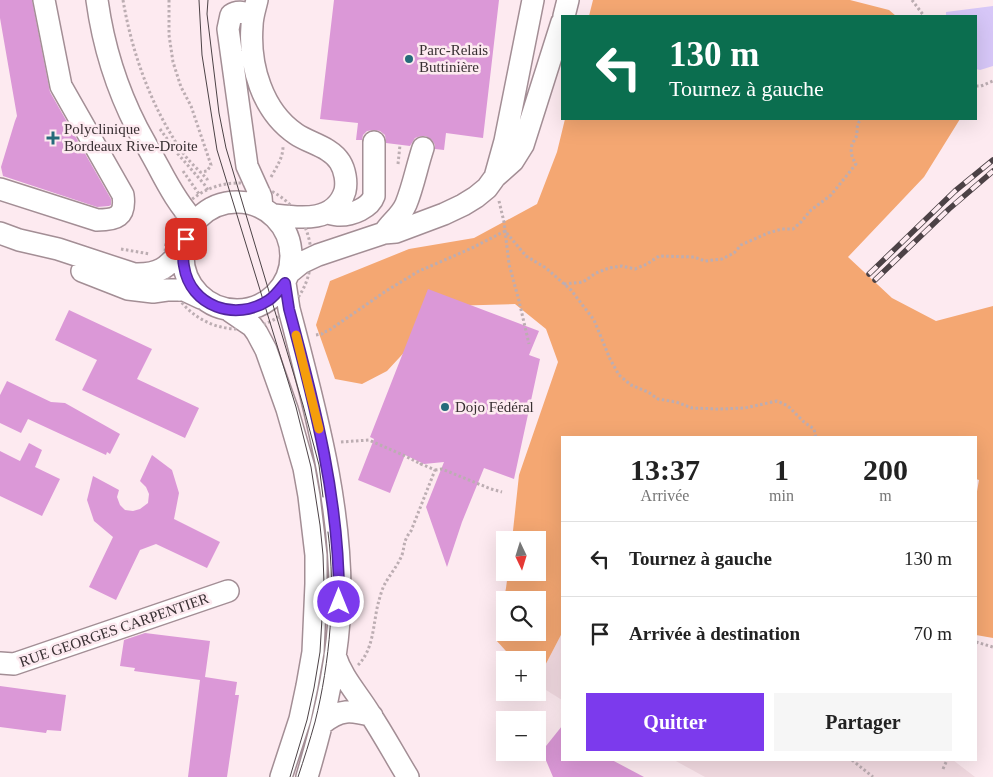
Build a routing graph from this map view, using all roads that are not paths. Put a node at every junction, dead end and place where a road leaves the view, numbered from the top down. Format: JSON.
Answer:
{"nodes":[{"id":1,"x":44,"y":0,"type":"edge"},
{"id":2,"x":97,"y":0,"type":"edge"},
{"id":3,"x":533,"y":0,"type":"edge"},
{"id":4,"x":568,"y":0,"type":"edge"},
{"id":5,"x":255,"y":7,"type":"edge"},
{"id":6,"x":564,"y":15,"type":"edge"},
{"id":7,"x":561,"y":25,"type":"edge"},
{"id":8,"x":374,"y":142,"type":"dead end"},
{"id":9,"x":423,"y":148,"type":"dead end"},
{"id":10,"x":491,"y":182,"type":"junction"},
{"id":11,"x":0,"y":189,"type":"edge"},
{"id":12,"x":268,"y":212,"type":"junction"},
{"id":13,"x":328,"y":213,"type":"junction"},
{"id":14,"x":195,"y":222,"type":"junction"},
{"id":15,"x":384,"y":233,"type":"junction"},
{"id":16,"x":10,"y":236,"type":"edge"},
{"id":17,"x":184,"y":248,"type":"junction"},
{"id":18,"x":287,"y":277,"type":"junction"},
{"id":19,"x":201,"y":298,"type":"junction"},
{"id":20,"x":235,"y":320,"type":"junction"},
{"id":21,"x":228,"y":591,"type":"dead end"},
{"id":22,"x":335,"y":654,"type":"junction"},
{"id":23,"x":0,"y":663,"type":"edge"},
{"id":24,"x":372,"y":716,"type":"junction"},
{"id":25,"x":322,"y":723,"type":"junction"},
{"id":26,"x":407,"y":776,"type":"edge"},
{"id":27,"x":281,"y":777,"type":"edge"},
{"id":28,"x":307,"y":777,"type":"edge"}],
"edges":[{"from":1,"to":11,"type":"street"},
{"from":2,"to":14,"type":"street"},
{"from":3,"to":10,"type":"street"},
{"from":4,"to":6,"type":"street"},
{"from":5,"to":12,"type":"street"},
{"from":5,"to":13,"type":"street"},
{"from":7,"to":10,"type":"street"},
{"from":8,"to":13,"type":"street"},
{"from":9,"to":15,"type":"street"},
{"from":10,"to":15,"type":"street"},
{"from":12,"to":13,"type":"street"},
{"from":12,"to":14,"type":"street"},
{"from":12,"to":18,"type":"street"},
{"from":14,"to":17,"type":"street"},
{"from":15,"to":18,"type":"street"},
{"from":16,"to":17,"type":"street"},
{"from":16,"to":19,"type":"street"},
{"from":17,"to":19,"type":"street"},
{"from":18,"to":20,"type":"street"},
{"from":18,"to":22,"type":"street"},
{"from":19,"to":20,"type":"street"},
{"from":20,"to":27,"type":"street"},
{"from":21,"to":23,"type":"street","name":"RUE GEORGES CARPENTIER"},
{"from":22,"to":24,"type":"street"},
{"from":22,"to":25,"type":"street"},
{"from":24,"to":25,"type":"street"},
{"from":24,"to":26,"type":"street"},
{"from":25,"to":28,"type":"street"}]}
